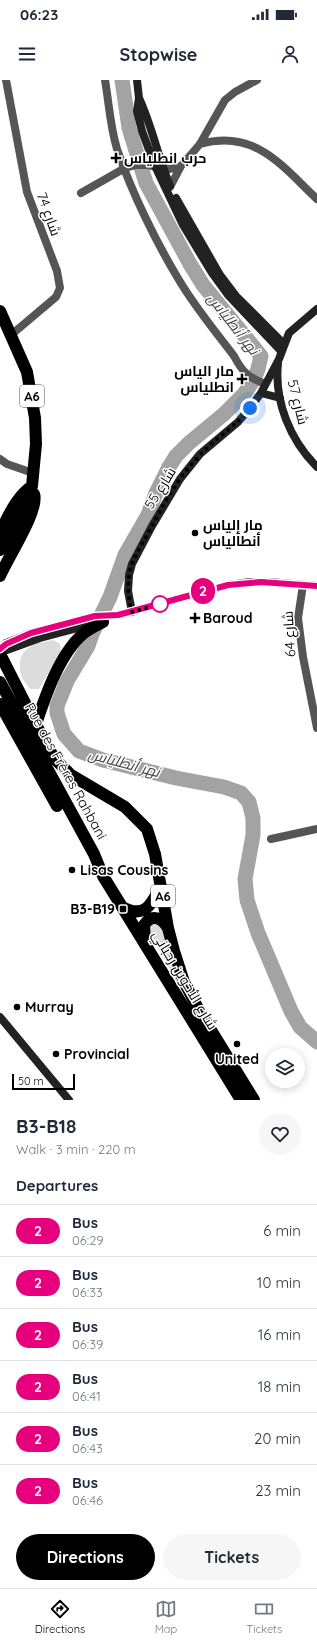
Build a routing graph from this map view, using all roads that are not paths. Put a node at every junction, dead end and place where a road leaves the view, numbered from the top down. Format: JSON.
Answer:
{"nodes":[{"id":1,"x":6,"y":80,"type":"edge"},
{"id":2,"x":106,"y":80,"type":"edge"},
{"id":3,"x":137,"y":80,"type":"edge"},
{"id":4,"x":257,"y":80,"type":"edge"},
{"id":5,"x":200,"y":144,"type":"junction"},
{"id":6,"x":155,"y":166,"type":"junction"},
{"id":7,"x":181,"y":166,"type":"junction"},
{"id":8,"x":125,"y":168,"type":"junction"},
{"id":9,"x":170,"y":187,"type":"junction"},
{"id":10,"x":82,"y":193,"type":"dead end"},
{"id":11,"x":317,"y":199,"type":"edge"},
{"id":12,"x":317,"y":309,"type":"edge"},
{"id":13,"x":0,"y":311,"type":"edge"},
{"id":14,"x":11,"y":335,"type":"junction"},
{"id":15,"x":281,"y":351,"type":"junction"},
{"id":16,"x":262,"y":383,"type":"junction"},
{"id":17,"x":261,"y":394,"type":"junction"},
{"id":18,"x":280,"y":398,"type":"junction"},
{"id":19,"x":0,"y":459,"type":"edge"},
{"id":20,"x":317,"y":467,"type":"edge"},
{"id":21,"x":33,"y":480,"type":"junction"},
{"id":22,"x":0,"y":532,"type":"edge"},
{"id":23,"x":0,"y":550,"type":"edge"},
{"id":24,"x":0,"y":576,"type":"edge"},
{"id":25,"x":303,"y":585,"type":"junction"},
{"id":26,"x":317,"y":586,"type":"edge"},
{"id":27,"x":132,"y":612,"type":"junction"},
{"id":28,"x":104,"y":618,"type":"junction"},
{"id":29,"x":89,"y":628,"type":"junction"},
{"id":30,"x":0,"y":650,"type":"edge"},
{"id":31,"x":0,"y":654,"type":"edge"},
{"id":32,"x":0,"y":682,"type":"edge"},
{"id":33,"x":0,"y":704,"type":"edge"},
{"id":34,"x":36,"y":724,"type":"junction"},
{"id":35,"x":317,"y":728,"type":"edge"},
{"id":36,"x":317,"y":829,"type":"edge"},
{"id":37,"x":271,"y":839,"type":"dead end"},
{"id":38,"x":103,"y":876,"type":"junction"},
{"id":39,"x":161,"y":886,"type":"junction"},
{"id":40,"x":122,"y":907,"type":"junction"},
{"id":41,"x":168,"y":928,"type":"junction"},
{"id":42,"x":145,"y":943,"type":"junction"},
{"id":43,"x":0,"y":1017,"type":"edge"},
{"id":44,"x":69,"y":1100,"type":"edge"},
{"id":45,"x":241,"y":1100,"type":"edge"},
{"id":46,"x":254,"y":1100,"type":"edge"}],
"edges":[{"from":1,"to":14,"type":"street","name":"شارع 74"},
{"from":2,"to":8,"type":"street"},
{"from":3,"to":6,"type":"street"},
{"from":4,"to":5,"type":"street"},
{"from":5,"to":7,"type":"street"},
{"from":5,"to":11,"type":"street"},
{"from":6,"to":7,"type":"street"},
{"from":6,"to":8,"type":"street"},
{"from":6,"to":9,"type":"street"},
{"from":6,"to":15,"type":"street"},
{"from":7,"to":9,"type":"street"},
{"from":8,"to":10,"type":"street"},
{"from":8,"to":16,"type":"street"},
{"from":9,"to":15,"type":"street"},
{"from":12,"to":15,"type":"street","name":"شارع 55"},
{"from":13,"to":14,"type":"highway","number":"A6"},
{"from":14,"to":21,"type":"highway","number":"A6"},
{"from":15,"to":16,"type":"street","name":"شارع 55"},
{"from":15,"to":18,"type":"street","name":"شارع 57"},
{"from":16,"to":17,"type":"street","name":"شارع 55"},
{"from":17,"to":18,"type":"street"},
{"from":17,"to":27,"type":"street","name":"شارع 55"},
{"from":18,"to":20,"type":"street","name":"شارع 57"},
{"from":19,"to":21,"type":"street"},
{"from":21,"to":22,"type":"highway"},
{"from":21,"to":23,"type":"highway","number":"A6"},
{"from":21,"to":24,"type":"highway","number":"A6"},
{"from":25,"to":26,"type":"street"},
{"from":25,"to":27,"type":"street"},
{"from":25,"to":35,"type":"street","name":"شارع 64"},
{"from":27,"to":28,"type":"street"},
{"from":28,"to":29,"type":"highway"},
{"from":28,"to":30,"type":"street"},
{"from":29,"to":30,"type":"street"},
{"from":29,"to":34,"type":"highway"},
{"from":31,"to":34,"type":"highway","name":"Rue des Frères Rahbani","number":"A6"},
{"from":32,"to":38,"type":"highway","name":"Rue des Frères Rahbani"},
{"from":33,"to":38,"type":"highway"},
{"from":34,"to":39,"type":"highway","name":"شارع الأخوين رحباني","number":"A6"},
{"from":36,"to":37,"type":"street"},
{"from":38,"to":40,"type":"highway","name":"شارع الأخوين رحباني"},
{"from":39,"to":40,"type":"highway"},
{"from":39,"to":41,"type":"highway","name":"شارع الأخوين رحباني","number":"A6"},
{"from":40,"to":42,"type":"highway","name":"شارع الأخوين رحباني"},
{"from":41,"to":42,"type":"highway"},
{"from":41,"to":46,"type":"highway","name":"شارع الأخوين رحباني","number":"A6"},
{"from":42,"to":45,"type":"highway","name":"شارع الأخوين رحباني"},
{"from":43,"to":44,"type":"street"}]}
